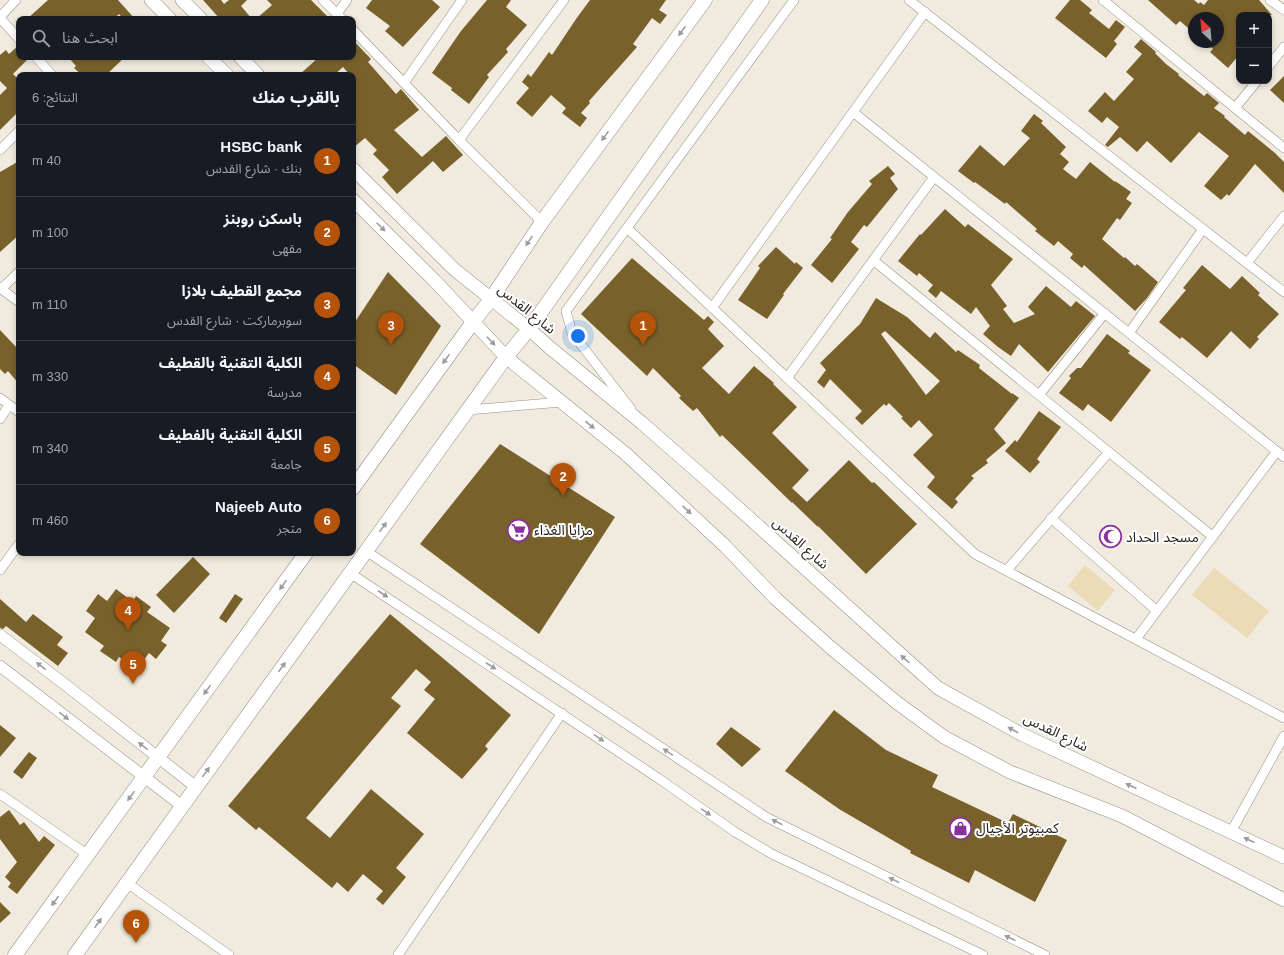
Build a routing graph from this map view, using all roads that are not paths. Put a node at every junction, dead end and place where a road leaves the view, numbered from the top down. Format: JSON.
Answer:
{"nodes":[{"id":1,"x":16,"y":0,"type":"edge"},
{"id":2,"x":151,"y":0,"type":"edge"},
{"id":3,"x":182,"y":0,"type":"edge"},
{"id":4,"x":323,"y":0,"type":"edge"},
{"id":5,"x":347,"y":0,"type":"edge"},
{"id":6,"x":462,"y":0,"type":"edge"},
{"id":7,"x":564,"y":0,"type":"edge"},
{"id":8,"x":705,"y":0,"type":"edge"},
{"id":9,"x":762,"y":0,"type":"edge"},
{"id":10,"x":794,"y":0,"type":"edge"},
{"id":11,"x":909,"y":0,"type":"edge"},
{"id":12,"x":1103,"y":0,"type":"edge"},
{"id":13,"x":1270,"y":0,"type":"edge"},
{"id":14,"x":1284,"y":10,"type":"edge"},
{"id":15,"x":925,"y":12,"type":"junction"},
{"id":16,"x":167,"y":16,"type":"edge"},
{"id":17,"x":198,"y":16,"type":"edge"},
{"id":18,"x":340,"y":16,"type":"edge"},
{"id":19,"x":0,"y":17,"type":"edge"},
{"id":20,"x":356,"y":33,"type":"edge"},
{"id":21,"x":16,"y":36,"type":"edge"},
{"id":22,"x":1284,"y":47,"type":"edge"},
{"id":23,"x":39,"y":60,"type":"edge"},
{"id":24,"x":211,"y":60,"type":"edge"},
{"id":25,"x":243,"y":60,"type":"edge"},
{"id":26,"x":1272,"y":62,"type":"edge"},
{"id":27,"x":49,"y":72,"type":"edge"},
{"id":28,"x":223,"y":72,"type":"edge"},
{"id":29,"x":255,"y":72,"type":"edge"},
{"id":30,"x":404,"y":83,"type":"junction"},
{"id":31,"x":1255,"y":84,"type":"edge"},
{"id":32,"x":1235,"y":108,"type":"junction"},
{"id":33,"x":853,"y":112,"type":"junction"},
{"id":34,"x":16,"y":134,"type":"edge"},
{"id":35,"x":459,"y":140,"type":"junction"},
{"id":36,"x":1284,"y":148,"type":"edge"},
{"id":37,"x":0,"y":150,"type":"edge"},
{"id":38,"x":356,"y":172,"type":"edge"},
{"id":39,"x":934,"y":176,"type":"junction"},
{"id":40,"x":356,"y":203,"type":"edge"},
{"id":41,"x":1284,"y":216,"type":"edge"},
{"id":42,"x":542,"y":222,"type":"junction"},
{"id":43,"x":627,"y":228,"type":"junction"},
{"id":44,"x":1203,"y":229,"type":"junction"},
{"id":45,"x":873,"y":260,"type":"junction"},
{"id":46,"x":1247,"y":263,"type":"junction"},
{"id":47,"x":16,"y":275,"type":"edge"},
{"id":48,"x":1,"y":289,"type":"edge"},
{"id":49,"x":1284,"y":292,"type":"edge"},
{"id":50,"x":491,"y":299,"type":"junction"},
{"id":51,"x":16,"y":300,"type":"edge"},
{"id":52,"x":712,"y":308,"type":"junction"},
{"id":53,"x":1105,"y":313,"type":"junction"},
{"id":54,"x":473,"y":322,"type":"junction"},
{"id":55,"x":529,"y":329,"type":"junction"},
{"id":56,"x":1129,"y":333,"type":"junction"},
{"id":57,"x":506,"y":356,"type":"junction"},
{"id":58,"x":787,"y":378,"type":"junction"},
{"id":59,"x":1039,"y":395,"type":"junction"},
{"id":60,"x":0,"y":398,"type":"edge"},
{"id":61,"x":562,"y":402,"type":"junction"},
{"id":62,"x":10,"y":405,"type":"junction"},
{"id":63,"x":16,"y":410,"type":"edge"},
{"id":64,"x":468,"y":410,"type":"junction"},
{"id":65,"x":0,"y":419,"type":"edge"},
{"id":66,"x":642,"y":423,"type":"junction"},
{"id":67,"x":1276,"y":451,"type":"junction"},
{"id":68,"x":1109,"y":452,"type":"junction"},
{"id":69,"x":1284,"y":457,"type":"edge"},
{"id":70,"x":356,"y":478,"type":"edge"},
{"id":71,"x":1052,"y":518,"type":"junction"},
{"id":72,"x":1212,"y":536,"type":"junction"},
{"id":73,"x":16,"y":548,"type":"edge"},
{"id":74,"x":366,"y":551,"type":"junction"},
{"id":75,"x":304,"y":556,"type":"edge"},
{"id":76,"x":0,"y":570,"type":"edge"},
{"id":77,"x":1007,"y":570,"type":"junction"},
{"id":78,"x":350,"y":573,"type":"junction"},
{"id":79,"x":1157,"y":611,"type":"junction"},
{"id":80,"x":0,"y":635,"type":"edge"},
{"id":81,"x":1136,"y":639,"type":"junction"},
{"id":82,"x":0,"y":666,"type":"edge"},
{"id":83,"x":562,"y":713,"type":"junction"},
{"id":84,"x":1284,"y":718,"type":"edge"},
{"id":85,"x":1284,"y":736,"type":"edge"},
{"id":86,"x":159,"y":758,"type":"junction"},
{"id":87,"x":144,"y":778,"type":"junction"},
{"id":88,"x":196,"y":788,"type":"junction"},
{"id":89,"x":0,"y":794,"type":"edge"},
{"id":90,"x":182,"y":806,"type":"junction"},
{"id":91,"x":1232,"y":832,"type":"junction"},
{"id":92,"x":88,"y":855,"type":"junction"},
{"id":93,"x":1284,"y":857,"type":"edge"},
{"id":94,"x":127,"y":883,"type":"junction"},
{"id":95,"x":1284,"y":900,"type":"edge"},
{"id":96,"x":15,"y":955,"type":"edge"},
{"id":97,"x":75,"y":955,"type":"edge"},
{"id":98,"x":229,"y":955,"type":"edge"},
{"id":99,"x":398,"y":955,"type":"edge"},
{"id":100,"x":983,"y":955,"type":"edge"},
{"id":101,"x":1045,"y":955,"type":"edge"}],
"edges":[{"from":1,"to":19,"type":"street"},
{"from":2,"to":16,"type":"main road"},
{"from":3,"to":17,"type":"main road"},
{"from":4,"to":18,"type":"street"},
{"from":5,"to":18,"type":"street"},
{"from":6,"to":30,"type":"street"},
{"from":7,"to":35,"type":"street"},
{"from":8,"to":42,"type":"main road","one_way":true},
{"from":9,"to":55,"type":"main road"},
{"from":10,"to":43,"type":"street"},
{"from":11,"to":15,"type":"street"},
{"from":12,"to":32,"type":"street"},
{"from":13,"to":14,"type":"street"},
{"from":15,"to":33,"type":"street"},
{"from":15,"to":44,"type":"street"},
{"from":19,"to":21,"type":"street"},
{"from":20,"to":30,"type":"street"},
{"from":22,"to":26,"type":"street"},
{"from":23,"to":27,"type":"street"},
{"from":24,"to":28,"type":"main road"},
{"from":25,"to":29,"type":"main road"},
{"from":30,"to":35,"type":"street"},
{"from":31,"to":32,"type":"street"},
{"from":32,"to":36,"type":"street"},
{"from":33,"to":39,"type":"street"},
{"from":33,"to":52,"type":"street"},
{"from":34,"to":37,"type":"street"},
{"from":35,"to":42,"type":"street"},
{"from":38,"to":50,"type":"main road","name":"شارع القدس"},
{"from":39,"to":45,"type":"street"},
{"from":39,"to":53,"type":"street"},
{"from":40,"to":54,"type":"main road","one_way":true},
{"from":41,"to":46,"type":"street"},
{"from":42,"to":50,"type":"main road","one_way":true},
{"from":43,"to":52,"type":"street"},
{"from":43,"to":66,"type":"street"},
{"from":44,"to":46,"type":"street"},
{"from":44,"to":56,"type":"street"},
{"from":45,"to":58,"type":"street"},
{"from":45,"to":59,"type":"street"},
{"from":46,"to":49,"type":"street"},
{"from":47,"to":48,"type":"street"},
{"from":48,"to":51,"type":"street"},
{"from":50,"to":54,"type":"main road"},
{"from":50,"to":55,"type":"main road","name":"شارع القدس"},
{"from":52,"to":58,"type":"street"},
{"from":53,"to":56,"type":"street"},
{"from":53,"to":59,"type":"street"},
{"from":54,"to":57,"type":"main road","one_way":true},
{"from":54,"to":70,"type":"main road","one_way":true},
{"from":55,"to":57,"type":"main road"},
{"from":55,"to":66,"type":"main road","name":"شارع القدس"},
{"from":56,"to":67,"type":"street"},
{"from":57,"to":61,"type":"main road"},
{"from":57,"to":64,"type":"main road"},
{"from":58,"to":77,"type":"street"},
{"from":59,"to":68,"type":"street"},
{"from":60,"to":62,"type":"street"},
{"from":61,"to":64,"type":"street"},
{"from":61,"to":95,"type":"main road","one_way":true},
{"from":62,"to":63,"type":"street"},
{"from":62,"to":65,"type":"street"},
{"from":74,"to":64,"type":"main road","one_way":true},
{"from":91,"to":66,"type":"main road","name":"شارع القدس","one_way":true},
{"from":67,"to":69,"type":"street"},
{"from":67,"to":72,"type":"street"},
{"from":68,"to":71,"type":"street"},
{"from":68,"to":72,"type":"street"},
{"from":71,"to":77,"type":"street"},
{"from":71,"to":79,"type":"street"},
{"from":72,"to":79,"type":"street"},
{"from":73,"to":76,"type":"street"},
{"from":74,"to":78,"type":"main road"},
{"from":101,"to":74,"type":"street","one_way":true},
{"from":75,"to":86,"type":"main road","one_way":true},
{"from":77,"to":81,"type":"street"},
{"from":78,"to":83,"type":"street","one_way":true},
{"from":88,"to":78,"type":"main road","one_way":true},
{"from":79,"to":81,"type":"street"},
{"from":86,"to":80,"type":"street","one_way":true},
{"from":81,"to":84,"type":"street"},
{"from":82,"to":87,"type":"street","one_way":true},
{"from":83,"to":99,"type":"street"},
{"from":83,"to":100,"type":"street","one_way":true},
{"from":85,"to":91,"type":"street"},
{"from":86,"to":87,"type":"main road"},
{"from":86,"to":88,"type":"street"},
{"from":87,"to":90,"type":"street"},
{"from":87,"to":92,"type":"main road","one_way":true},
{"from":88,"to":90,"type":"main road"},
{"from":89,"to":92,"type":"street"},
{"from":90,"to":94,"type":"main road"},
{"from":93,"to":91,"type":"main road","name":"شارع القدس","one_way":true},
{"from":92,"to":96,"type":"main road","one_way":true},
{"from":97,"to":94,"type":"main road","one_way":true},
{"from":94,"to":98,"type":"street"}]}
